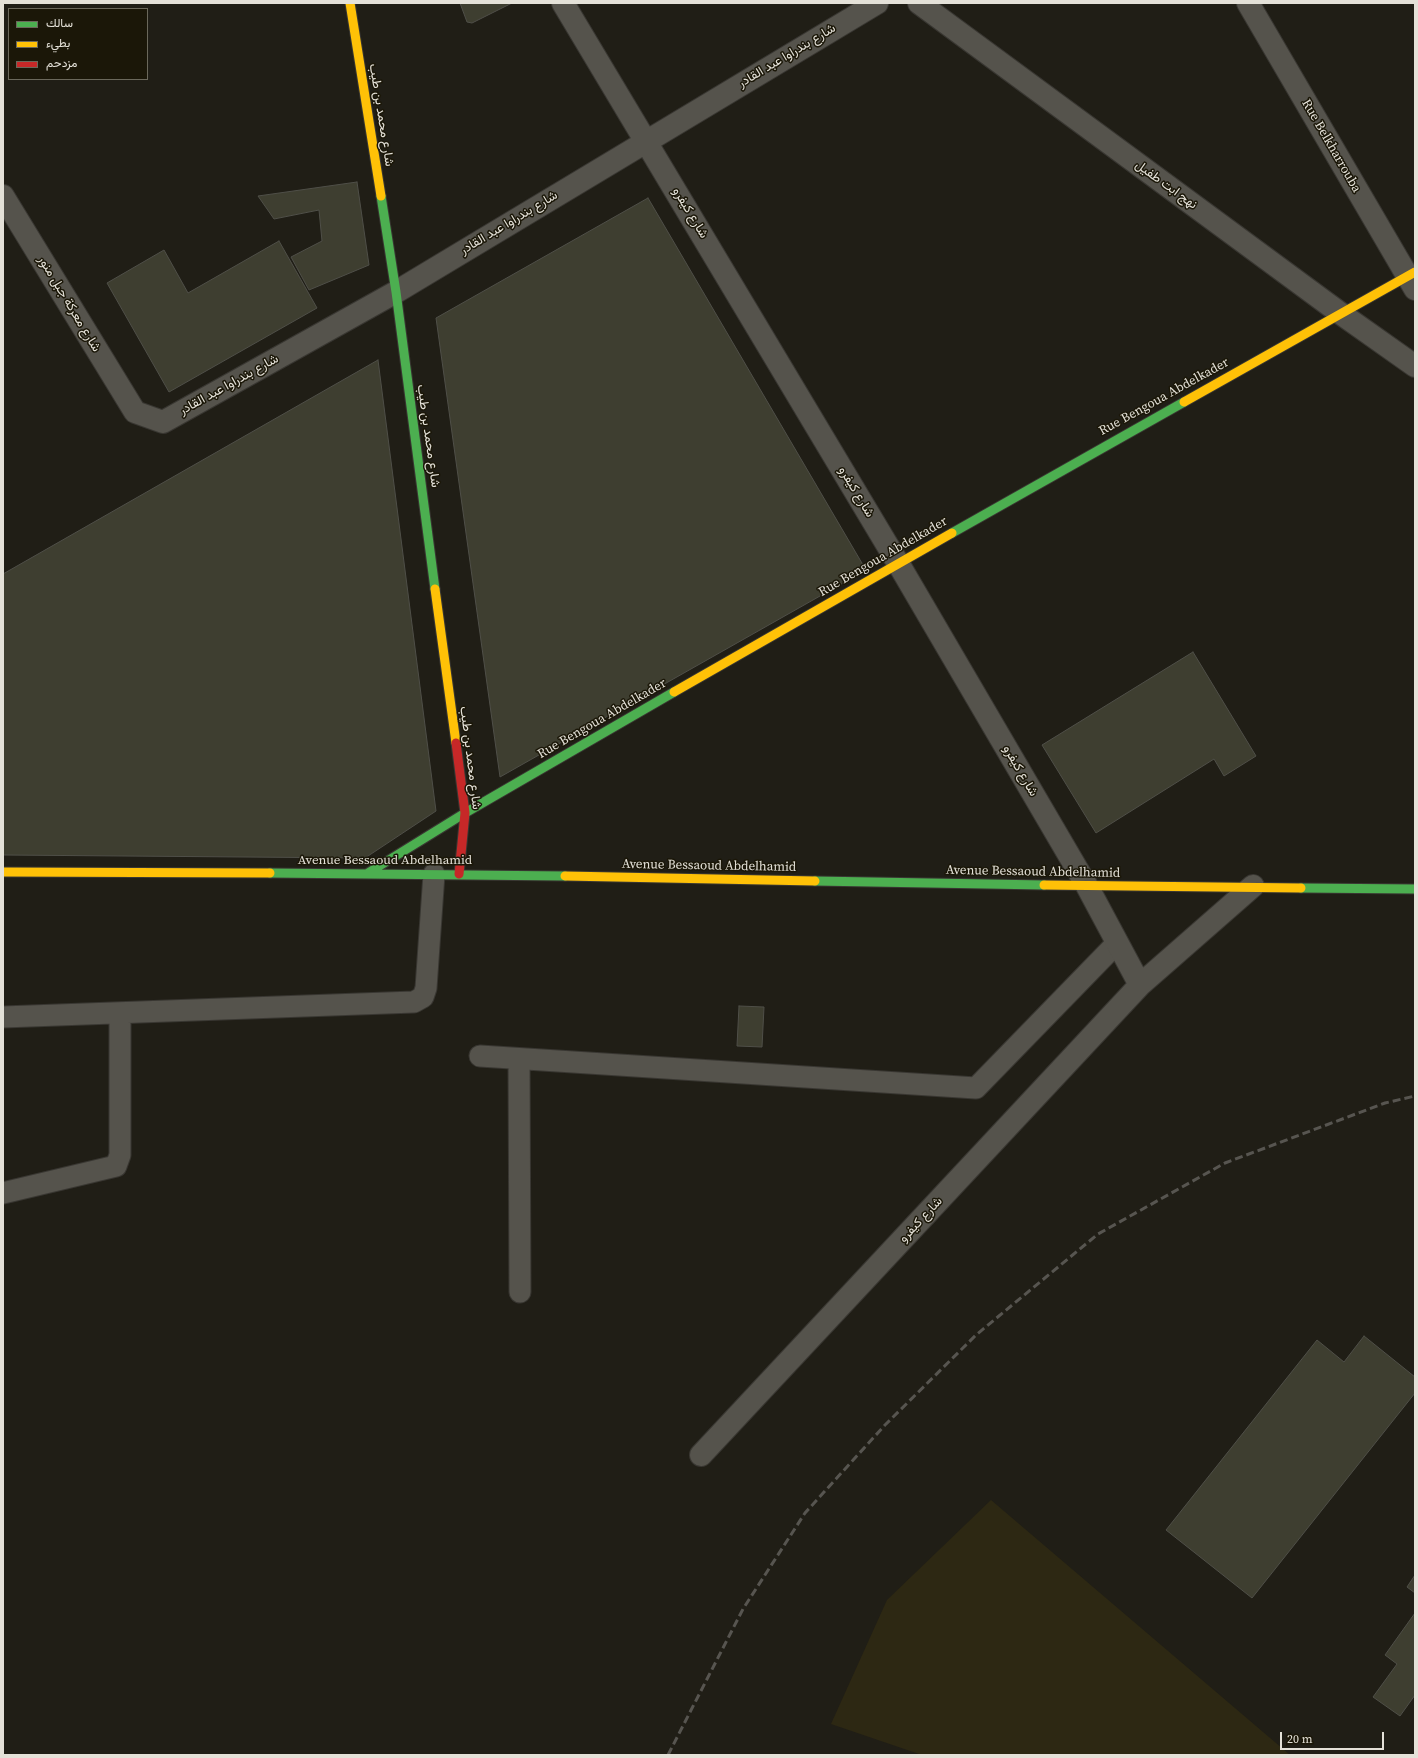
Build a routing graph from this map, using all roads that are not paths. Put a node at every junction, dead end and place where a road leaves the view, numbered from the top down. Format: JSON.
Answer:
{"nodes":[{"id":1,"x":350,"y":3,"type":"edge"},
{"id":2,"x":563,"y":3,"type":"edge"},
{"id":3,"x":877,"y":3,"type":"edge"},
{"id":4,"x":919,"y":3,"type":"edge"},
{"id":5,"x":1248,"y":3,"type":"edge"},
{"id":6,"x":646,"y":140,"type":"junction"},
{"id":7,"x":3,"y":196,"type":"edge"},
{"id":8,"x":1412,"y":279,"type":"edge"},
{"id":9,"x":396,"y":292,"type":"junction"},
{"id":10,"x":1340,"y":313,"type":"junction"},
{"id":11,"x":1415,"y":366,"type":"edge"},
{"id":12,"x":135,"y":412,"type":"joint"},
{"id":13,"x":898,"y":563,"type":"junction"},
{"id":14,"x":465,"y":813,"type":"junction"},
{"id":15,"x":3,"y":872,"type":"edge"},
{"id":16,"x":368,"y":873,"type":"junction"},
{"id":17,"x":434,"y":874,"type":"junction"},
{"id":18,"x":459,"y":874,"type":"junction"},
{"id":19,"x":1087,"y":886,"type":"junction"},
{"id":20,"x":1253,"y":886,"type":"junction"},
{"id":21,"x":1415,"y":889,"type":"edge"},
{"id":22,"x":1117,"y":942,"type":"junction"},
{"id":23,"x":1140,"y":985,"type":"junction"},
{"id":24,"x":120,"y":1013,"type":"junction"},
{"id":25,"x":3,"y":1017,"type":"edge"},
{"id":26,"x":480,"y":1056,"type":"dead end"},
{"id":27,"x":519,"y":1059,"type":"junction"},
{"id":28,"x":3,"y":1193,"type":"edge"},
{"id":29,"x":520,"y":1292,"type":"dead end"},
{"id":30,"x":701,"y":1455,"type":"dead end"}],
"edges":[{"from":1,"to":9,"type":"street","name":"شارع محمد بن طيب"},
{"from":2,"to":6,"type":"street","name":"شارع كيفرو"},
{"from":3,"to":6,"type":"street","name":"شارع بندراوا عبد القادر"},
{"from":4,"to":10,"type":"street","name":"نهج ابت طفيل"},
{"from":5,"to":8,"type":"street","name":"Rue Belkharrouba"},
{"from":6,"to":9,"type":"street","name":"شارع بندراوا عبد القادر"},
{"from":6,"to":13,"type":"street","name":"شارع كيفرو"},
{"from":7,"to":12,"type":"street","name":"شارع معركة جبل منور"},
{"from":8,"to":10,"type":"street","name":"Rue Bengoua Abdelkader"},
{"from":9,"to":12,"type":"street","name":"شارع بندراوا عبد القادر"},
{"from":9,"to":14,"type":"street","name":"شارع محمد بن طيب"},
{"from":10,"to":11,"type":"street","name":"نهج ابت طفيل"},
{"from":10,"to":13,"type":"street","name":"Rue Bengoua Abdelkader"},
{"from":13,"to":14,"type":"street","name":"Rue Bengoua Abdelkader"},
{"from":13,"to":19,"type":"street","name":"شارع كيفرو"},
{"from":14,"to":16,"type":"street","name":"Rue Bengoua Abdelkader"},
{"from":14,"to":18,"type":"street","name":"شارع محمد بن طيب"},
{"from":15,"to":16,"type":"street","name":"Avenue Bessaoud Abdelhamid"},
{"from":16,"to":17,"type":"street","name":"Avenue Bessaoud Abdelhamid"},
{"from":17,"to":18,"type":"street","name":"Avenue Bessaoud Abdelhamid"},
{"from":17,"to":24,"type":"lane"},
{"from":18,"to":19,"type":"street","name":"Avenue Bessaoud Abdelhamid"},
{"from":19,"to":20,"type":"street","name":"Avenue Bessaoud Abdelhamid"},
{"from":19,"to":22,"type":"street","name":"شارع كيفرو"},
{"from":20,"to":21,"type":"street","name":"Avenue Bessaoud Abdelhamid"},
{"from":20,"to":23,"type":"street","name":"شارع كيفرو"},
{"from":22,"to":23,"type":"street","name":"شارع كيفرو"},
{"from":22,"to":27,"type":"lane"},
{"from":23,"to":30,"type":"street","name":"شارع كيفرو"},
{"from":24,"to":25,"type":"lane"},
{"from":24,"to":28,"type":"lane"},
{"from":26,"to":27,"type":"lane"},
{"from":27,"to":29,"type":"lane"}]}
